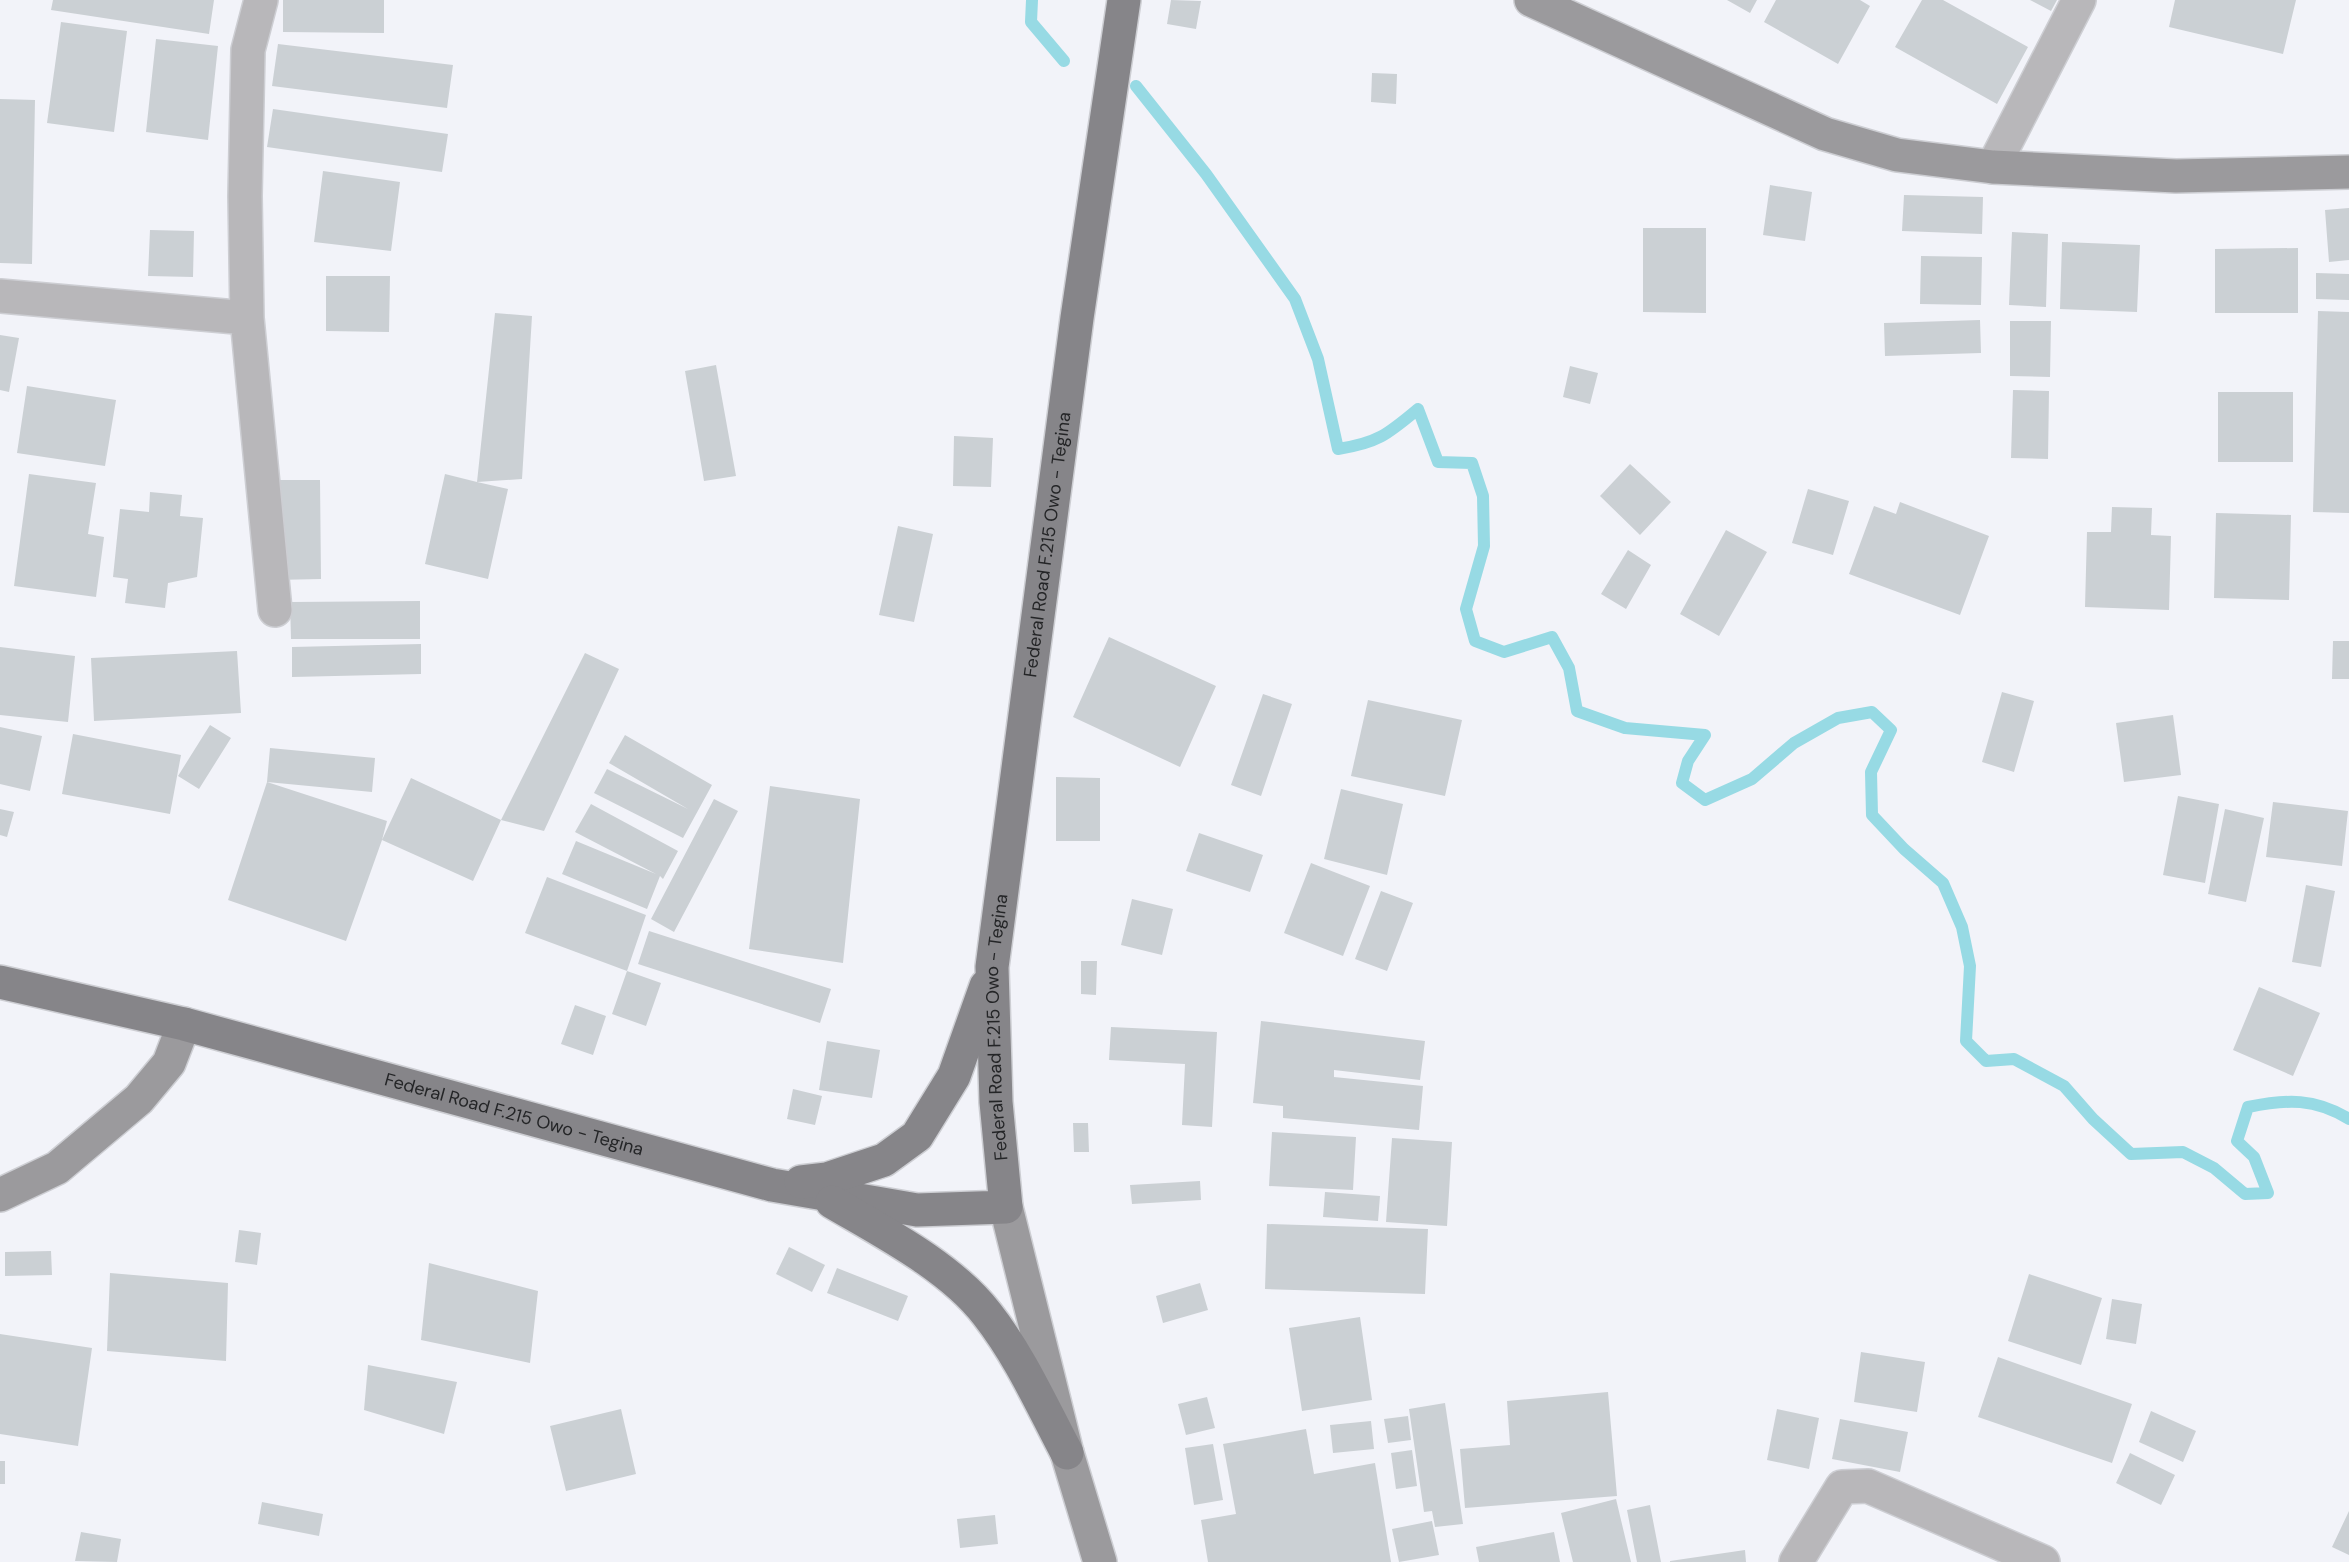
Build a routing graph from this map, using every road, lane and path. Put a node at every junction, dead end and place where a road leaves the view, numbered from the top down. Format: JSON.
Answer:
{"nodes":[{"id":1,"x":261,"y":0,"type":"edge"},
{"id":2,"x":1124,"y":0,"type":"edge"},
{"id":3,"x":1531,"y":0,"type":"edge"},
{"id":4,"x":2079,"y":0,"type":"edge"},
{"id":5,"x":1993,"y":166,"type":"junction"},
{"id":6,"x":2349,"y":172,"type":"edge"},
{"id":7,"x":0,"y":296,"type":"edge"},
{"id":8,"x":247,"y":318,"type":"junction"},
{"id":9,"x":275,"y":610,"type":"dead end"},
{"id":10,"x":992,"y":967,"type":"junction"},
{"id":11,"x":0,"y":982,"type":"edge"},
{"id":12,"x":184,"y":1024,"type":"junction"},
{"id":13,"x":772,"y":1185,"type":"junction"},
{"id":14,"x":816,"y":1192,"type":"junction"},
{"id":15,"x":0,"y":1195,"type":"edge"},
{"id":16,"x":1006,"y":1207,"type":"junction"},
{"id":17,"x":1067,"y":1453,"type":"junction"},
{"id":18,"x":1100,"y":1562,"type":"edge"},
{"id":19,"x":1796,"y":1562,"type":"edge"},
{"id":20,"x":2043,"y":1562,"type":"edge"}],
"edges":[{"from":1,"to":8,"type":"street"},
{"from":2,"to":10,"type":"main road","name":"Federal Road F.215 Owo - Tegina"},
{"from":3,"to":5,"type":"street"},
{"from":4,"to":5,"type":"street"},
{"from":5,"to":6,"type":"street"},
{"from":7,"to":8,"type":"street"},
{"from":8,"to":9,"type":"street"},
{"from":10,"to":13,"type":"main road"},
{"from":10,"to":16,"type":"main road","name":"Federal Road F.215 Owo - Tegina"},
{"from":11,"to":12,"type":"main road","name":"Federal Road F.215 Owo - Tegina"},
{"from":12,"to":13,"type":"main road","name":"Federal Road F.215 Owo - Tegina"},
{"from":12,"to":15,"type":"street"},
{"from":13,"to":14,"type":"main road","name":"Federal Road F.215 Owo - Tegina"},
{"from":14,"to":16,"type":"main road","name":"Federal Road F.215 Owo - Tegina"},
{"from":14,"to":17,"type":"main road"},
{"from":16,"to":17,"type":"street"},
{"from":17,"to":18,"type":"street"},
{"from":19,"to":20,"type":"street"}]}
